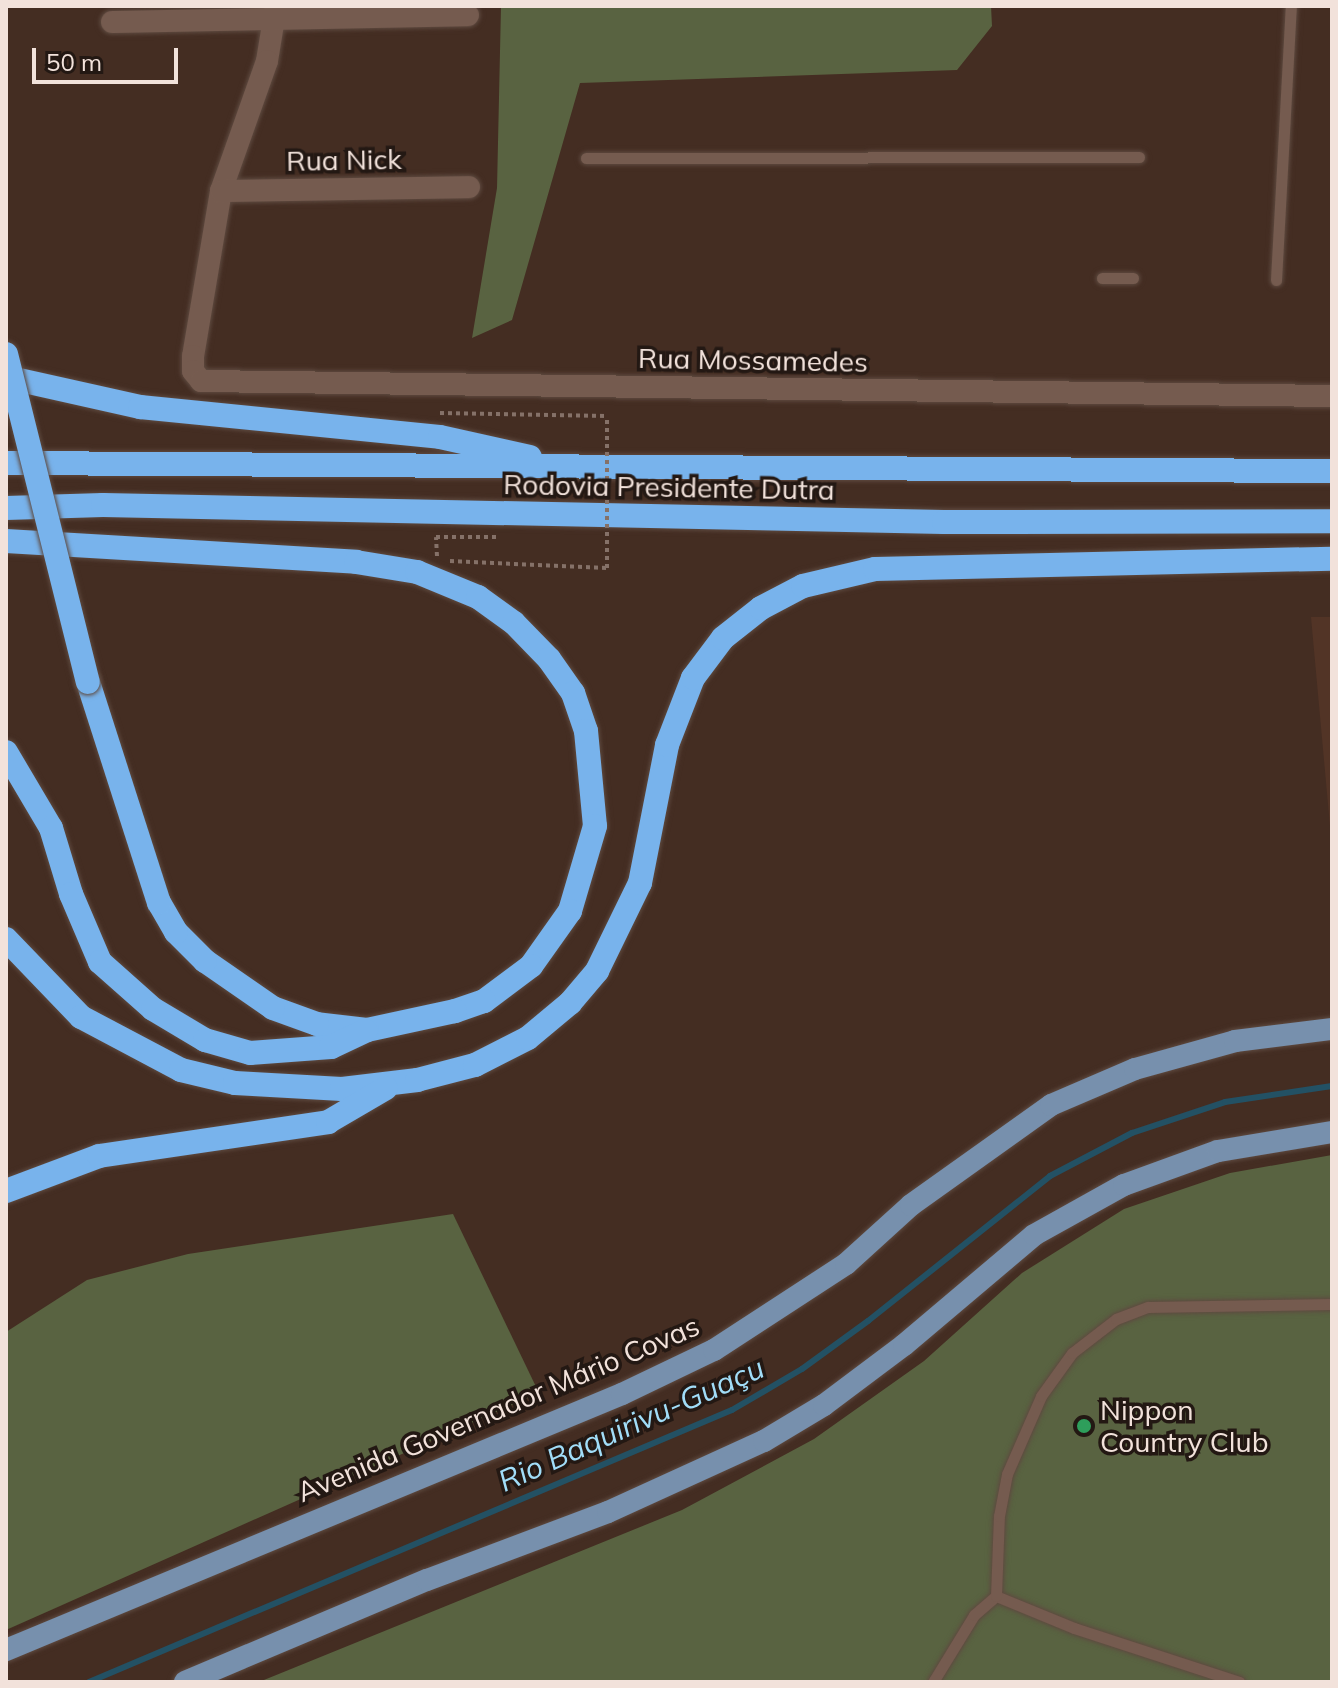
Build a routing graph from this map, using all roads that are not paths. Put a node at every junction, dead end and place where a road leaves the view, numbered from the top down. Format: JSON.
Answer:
{"nodes":[{"id":1,"x":1291,"y":6,"type":"edge"},
{"id":2,"x":277,"y":11,"type":"edge"},
{"id":3,"x":468,"y":15,"type":"dead end"},
{"id":4,"x":112,"y":22,"type":"dead end"},
{"id":5,"x":1139,"y":157,"type":"dead end"},
{"id":6,"x":586,"y":158,"type":"dead end"},
{"id":7,"x":469,"y":187,"type":"dead end"},
{"id":8,"x":221,"y":191,"type":"junction"},
{"id":9,"x":1102,"y":278,"type":"dead end"},
{"id":10,"x":1133,"y":278,"type":"dead end"},
{"id":11,"x":1276,"y":280,"type":"dead end"},
{"id":12,"x":6,"y":354,"type":"edge"},
{"id":13,"x":6,"y":377,"type":"edge"},
{"id":14,"x":1332,"y":396,"type":"edge"},
{"id":15,"x":6,"y":463,"type":"edge"},
{"id":16,"x":579,"y":467,"type":"junction"},
{"id":17,"x":1332,"y":471,"type":"edge"},
{"id":18,"x":6,"y":508,"type":"edge"},
{"id":19,"x":1332,"y":521,"type":"edge"},
{"id":20,"x":6,"y":541,"type":"edge"},
{"id":21,"x":1332,"y":559,"type":"edge"},
{"id":22,"x":6,"y":752,"type":"edge"},
{"id":23,"x":6,"y":939,"type":"edge"},
{"id":24,"x":1332,"y":1029,"type":"edge"},
{"id":25,"x":367,"y":1030,"type":"junction"},
{"id":26,"x":395,"y":1083,"type":"junction"},
{"id":27,"x":1332,"y":1132,"type":"edge"},
{"id":28,"x":6,"y":1191,"type":"edge"},
{"id":29,"x":1332,"y":1304,"type":"edge"},
{"id":30,"x":996,"y":1596,"type":"junction"},
{"id":31,"x":6,"y":1650,"type":"edge"},
{"id":32,"x":185,"y":1682,"type":"edge"},
{"id":33,"x":933,"y":1682,"type":"edge"},
{"id":34,"x":1239,"y":1682,"type":"edge"}],
"edges":[{"from":1,"to":11,"type":"lane"},
{"from":2,"to":3,"type":"street"},
{"from":2,"to":4,"type":"street"},
{"from":2,"to":8,"type":"street"},
{"from":5,"to":6,"type":"lane"},
{"from":7,"to":8,"type":"street","name":"Rua Nick"},
{"from":8,"to":14,"type":"street","name":"Rua Mossamedes"},
{"from":9,"to":10,"type":"lane"},
{"from":12,"to":25,"type":"highway","bridge":true},
{"from":13,"to":16,"type":"highway"},
{"from":15,"to":16,"type":"highway","name":"Rodovia Presidente Dutra"},
{"from":16,"to":17,"type":"highway","name":"Rodovia Presidente Dutra"},
{"from":18,"to":19,"type":"highway","name":"Rodovia Presidente Dutra"},
{"from":20,"to":25,"type":"highway"},
{"from":21,"to":26,"type":"highway"},
{"from":22,"to":25,"type":"highway"},
{"from":23,"to":26,"type":"highway"},
{"from":24,"to":31,"type":"main road","name":"Avenida Governador Mário Covas"},
{"from":26,"to":28,"type":"highway"},
{"from":27,"to":32,"type":"main road"},
{"from":29,"to":30,"type":"lane"},
{"from":30,"to":33,"type":"lane"},
{"from":30,"to":34,"type":"lane"}]}
